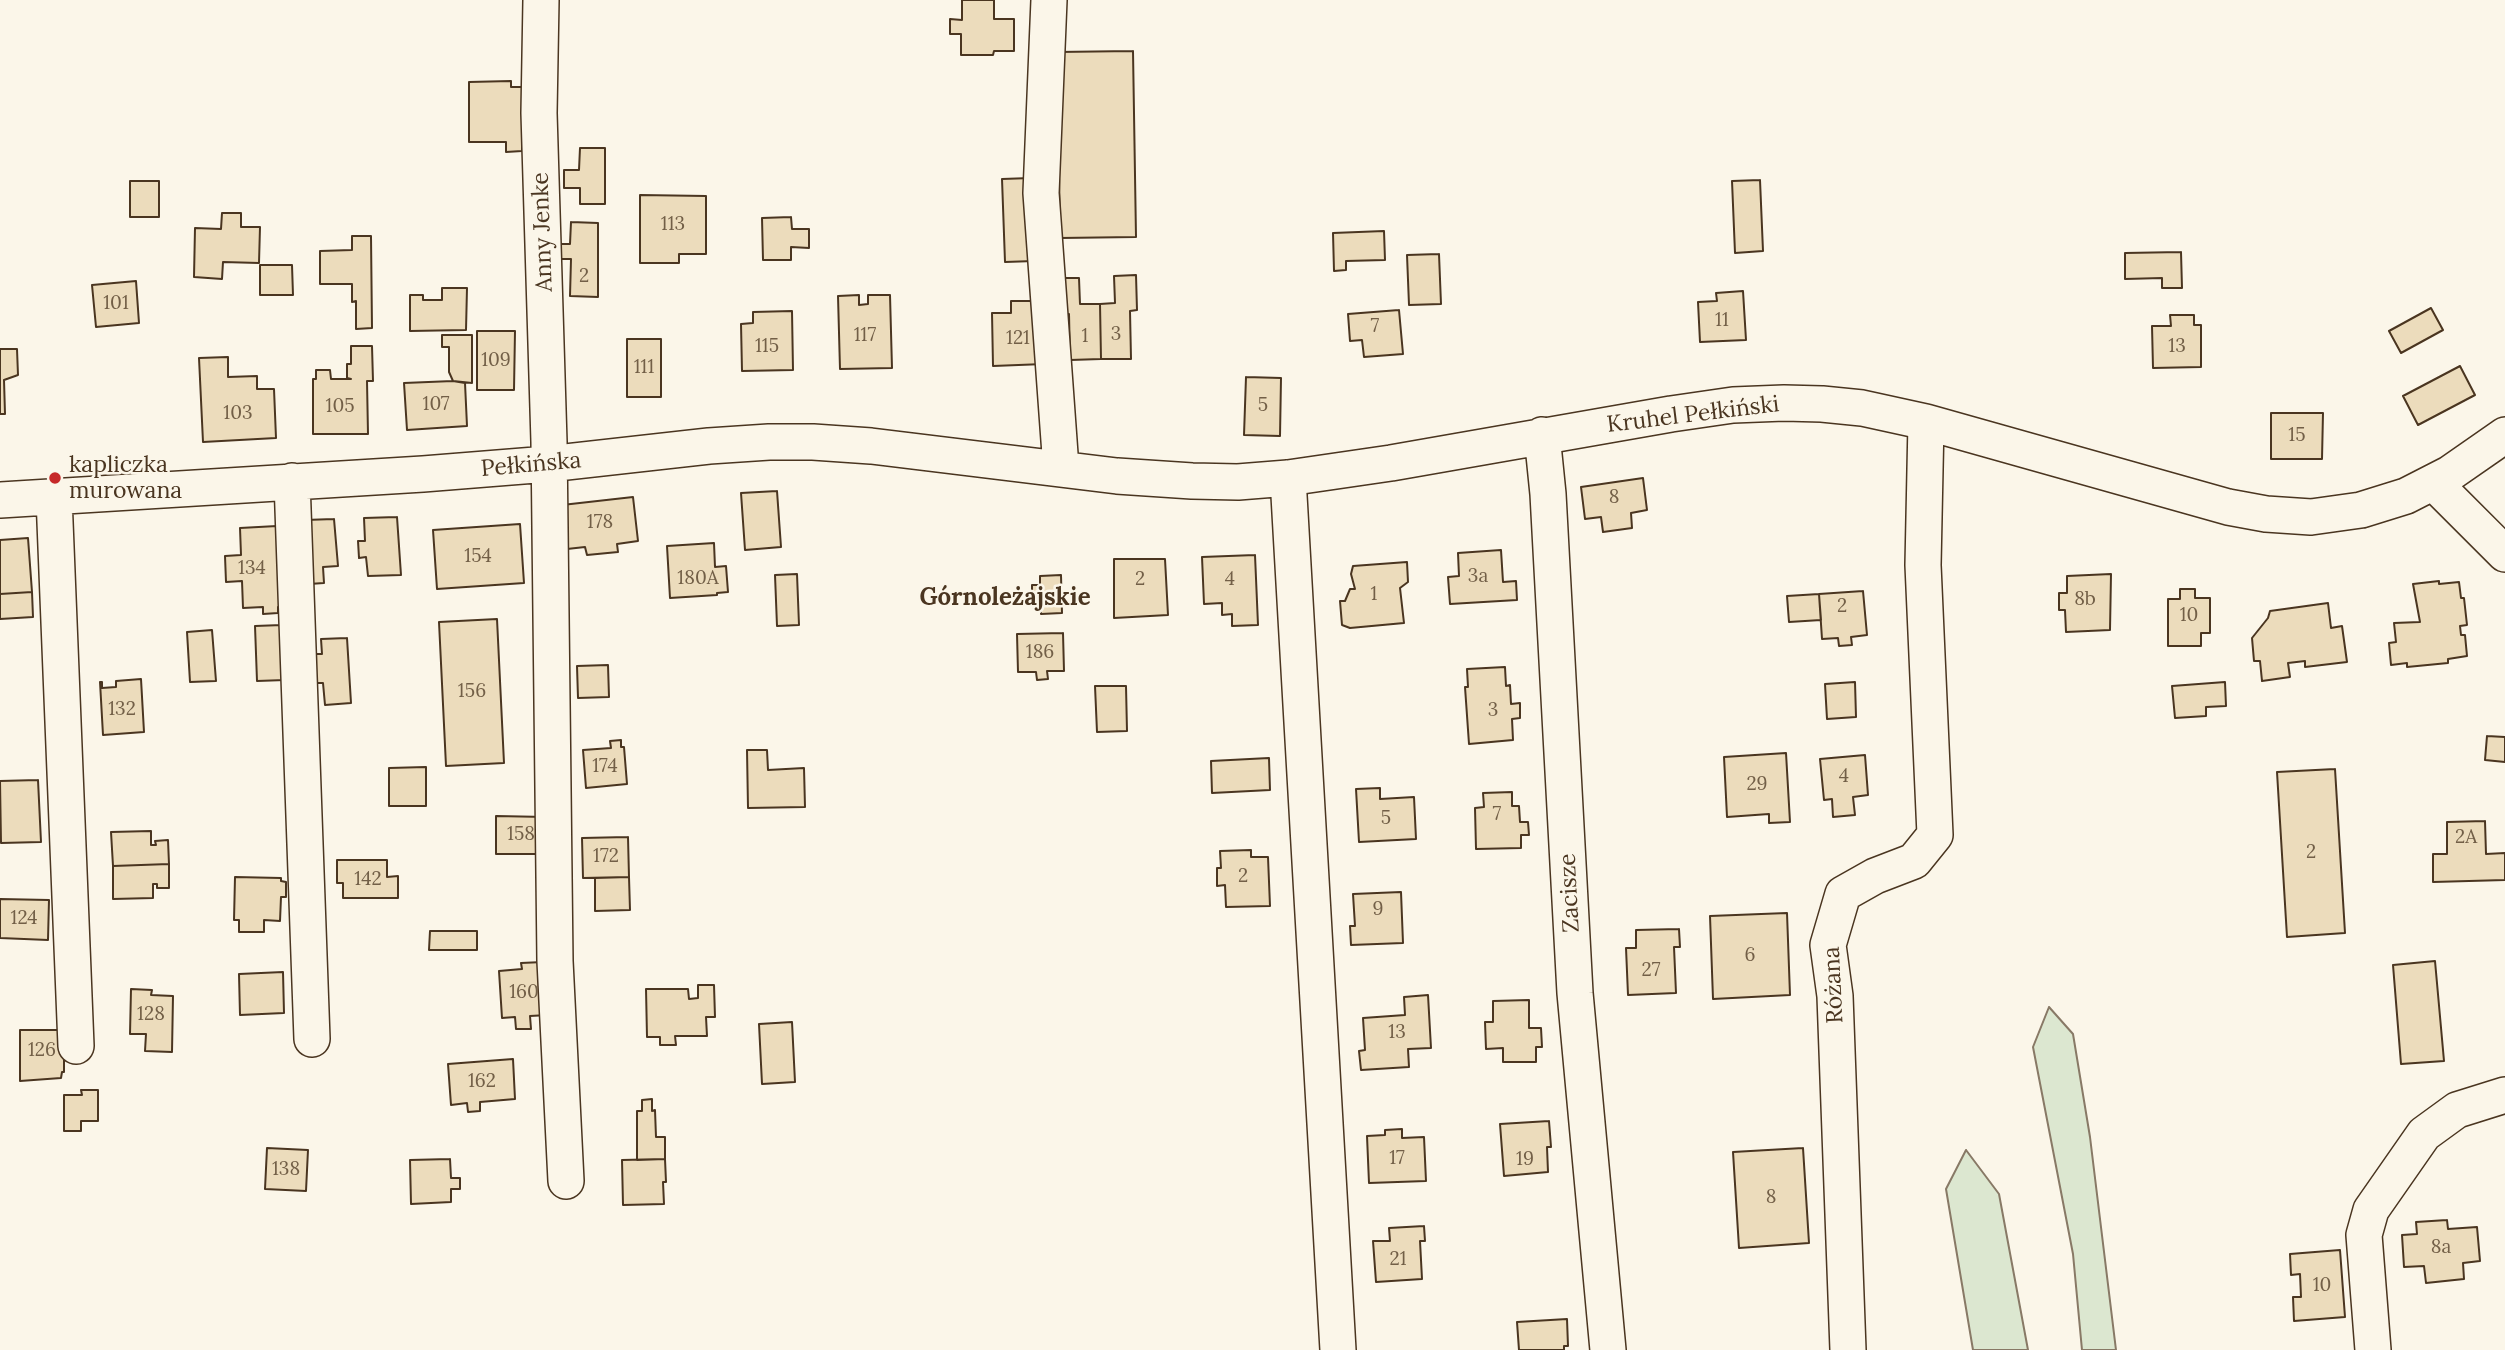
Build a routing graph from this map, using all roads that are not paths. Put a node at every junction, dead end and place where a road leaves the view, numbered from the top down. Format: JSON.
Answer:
{"nodes":[{"id":1,"x":541,"y":0,"type":"edge"},
{"id":2,"x":1049,"y":0,"type":"edge"},
{"id":3,"x":1926,"y":422,"type":"junction"},
{"id":4,"x":1542,"y":435,"type":"junction"},
{"id":5,"x":2505,"y":435,"type":"edge"},
{"id":6,"x":548,"y":464,"type":"junction"},
{"id":7,"x":1061,"y":468,"type":"junction"},
{"id":8,"x":1288,"y":478,"type":"junction"},
{"id":9,"x":292,"y":481,"type":"junction"},
{"id":10,"x":2434,"y":483,"type":"junction"},
{"id":11,"x":54,"y":497,"type":"junction"},
{"id":12,"x":0,"y":500,"type":"edge"},
{"id":13,"x":2505,"y":554,"type":"edge"},
{"id":14,"x":312,"y":1039,"type":"dead end"},
{"id":15,"x":76,"y":1046,"type":"dead end"},
{"id":16,"x":2505,"y":1095,"type":"edge"},
{"id":17,"x":566,"y":1181,"type":"dead end"},
{"id":18,"x":1338,"y":1350,"type":"edge"},
{"id":19,"x":1608,"y":1350,"type":"edge"},
{"id":20,"x":1849,"y":1350,"type":"edge"},
{"id":21,"x":2373,"y":1350,"type":"edge"}],
"edges":[{"from":1,"to":6,"type":"street","name":"Anny Jenke"},
{"from":2,"to":7,"type":"street"},
{"from":3,"to":4,"type":"street","name":"Kruhel Pełkiński"},
{"from":3,"to":10,"type":"street","name":"Kruhel Pełkiński"},
{"from":3,"to":20,"type":"street","name":"Różana"},
{"from":4,"to":8,"type":"street","name":"Kruhel Pełkiński"},
{"from":4,"to":19,"type":"street","name":"Zacisze"},
{"from":5,"to":10,"type":"street","name":"Kruhel Pełkiński"},
{"from":6,"to":7,"type":"street","name":"Pełkińska"},
{"from":6,"to":9,"type":"street","name":"Pełkińska"},
{"from":6,"to":17,"type":"street","name":"Anny Jenke"},
{"from":7,"to":8,"type":"street","name":"Kruhel Pełkiński"},
{"from":8,"to":18,"type":"street"},
{"from":9,"to":11,"type":"street","name":"Pełkińska"},
{"from":9,"to":14,"type":"street"},
{"from":10,"to":13,"type":"street"},
{"from":11,"to":12,"type":"street","name":"Pełkińska"},
{"from":11,"to":15,"type":"street"},
{"from":16,"to":21,"type":"street"}]}
